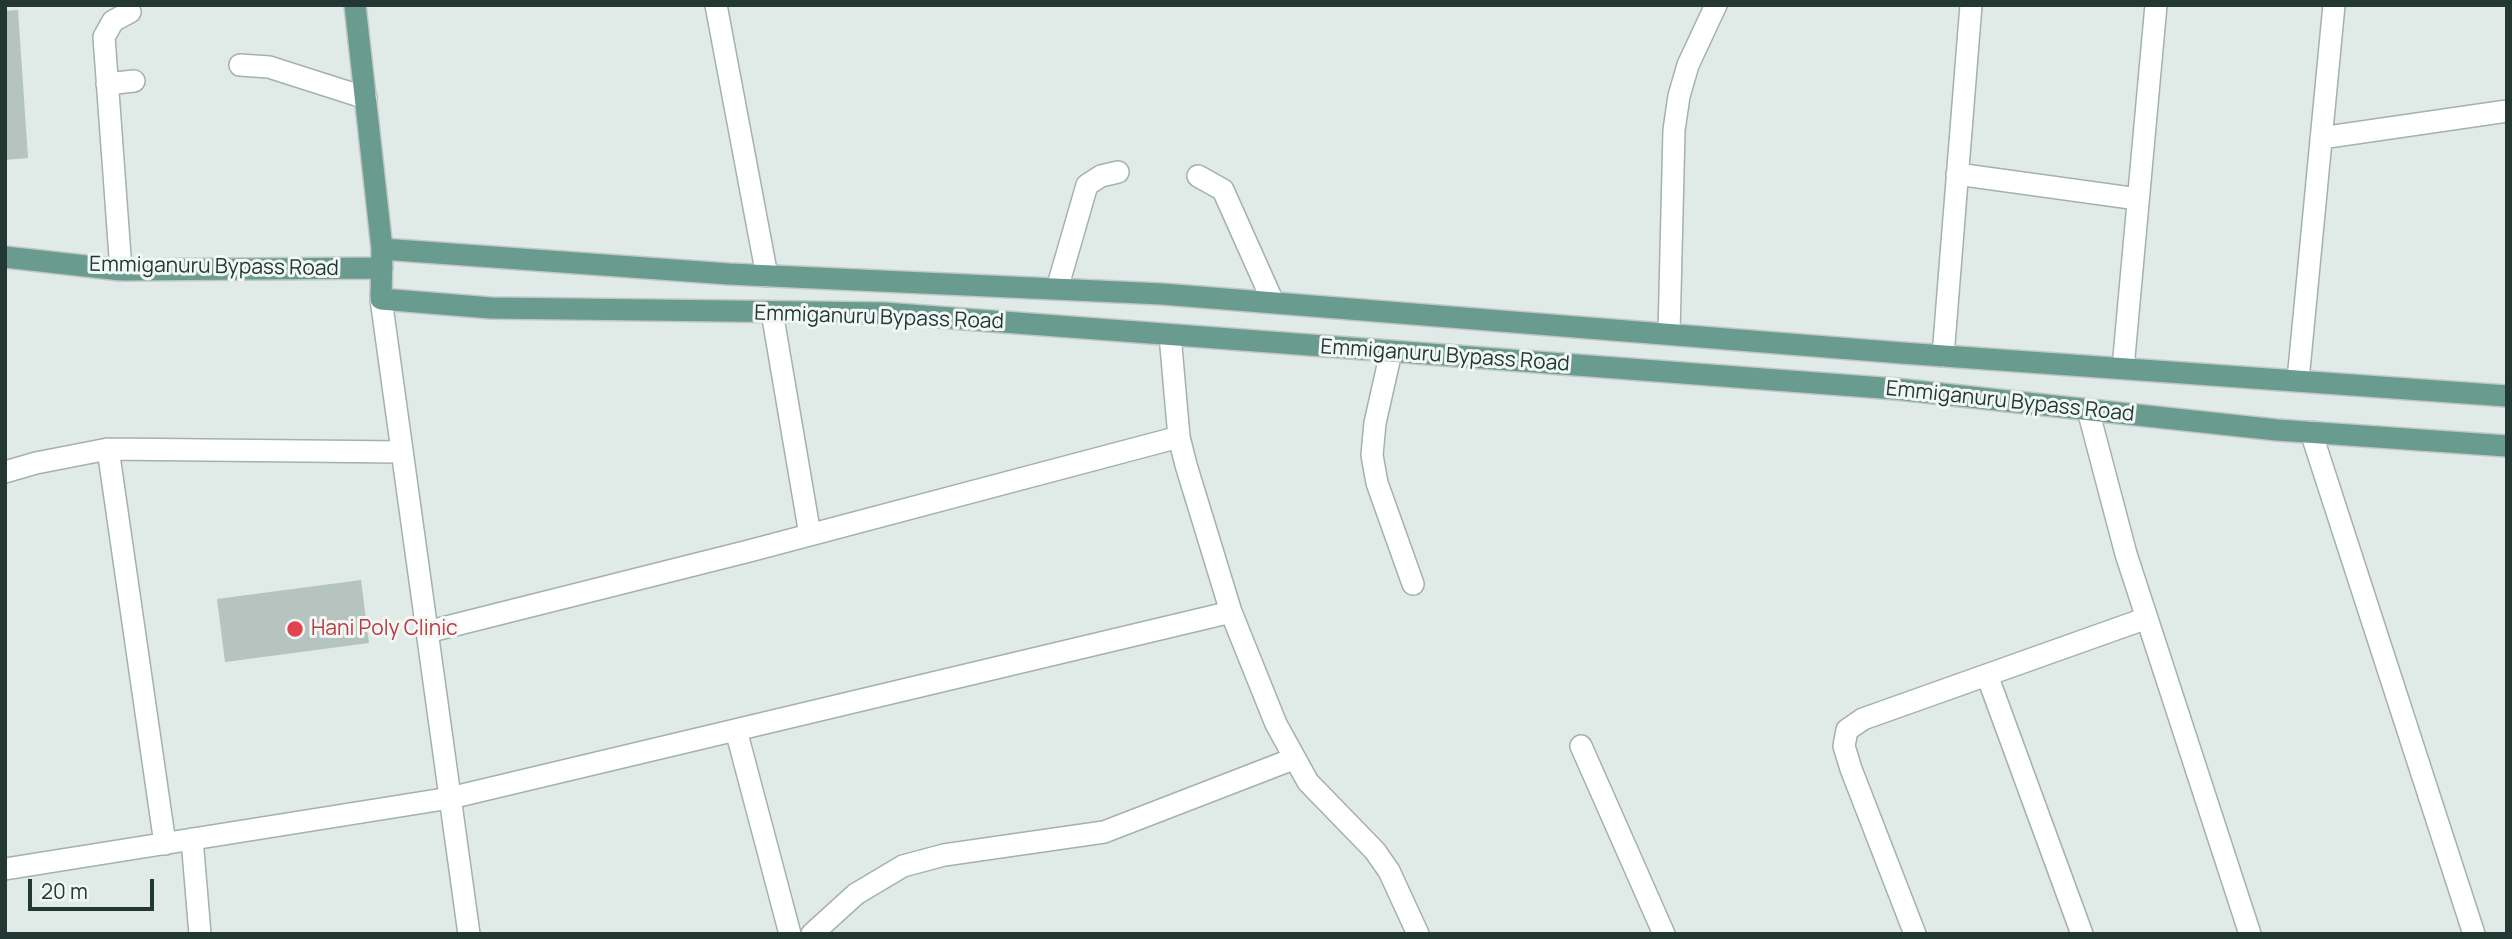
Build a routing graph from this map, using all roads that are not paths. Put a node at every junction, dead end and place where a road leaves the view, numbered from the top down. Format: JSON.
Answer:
{"nodes":[{"id":1,"x":355,"y":5,"type":"edge"},
{"id":2,"x":716,"y":5,"type":"edge"},
{"id":3,"x":1716,"y":5,"type":"edge"},
{"id":4,"x":1971,"y":5,"type":"edge"},
{"id":5,"x":2156,"y":5,"type":"edge"},
{"id":6,"x":2334,"y":5,"type":"edge"},
{"id":7,"x":130,"y":12,"type":"dead end"},
{"id":8,"x":240,"y":65,"type":"dead end"},
{"id":9,"x":134,"y":80,"type":"dead end"},
{"id":10,"x":107,"y":84,"type":"junction"},
{"id":11,"x":366,"y":97,"type":"junction"},
{"id":12,"x":2507,"y":111,"type":"edge"},
{"id":13,"x":2321,"y":138,"type":"junction"},
{"id":14,"x":1118,"y":173,"type":"dead end"},
{"id":15,"x":1957,"y":174,"type":"junction"},
{"id":16,"x":1198,"y":176,"type":"dead end"},
{"id":17,"x":2138,"y":199,"type":"junction"},
{"id":18,"x":5,"y":257,"type":"edge"},
{"id":19,"x":382,"y":259,"type":"junction"},
{"id":20,"x":121,"y":270,"type":"junction"},
{"id":21,"x":767,"y":276,"type":"junction"},
{"id":22,"x":1057,"y":289,"type":"junction"},
{"id":23,"x":381,"y":299,"type":"junction"},
{"id":24,"x":1273,"y":302,"type":"junction"},
{"id":25,"x":772,"y":312,"type":"junction"},
{"id":26,"x":1669,"y":334,"type":"junction"},
{"id":27,"x":1170,"y":335,"type":"junction"},
{"id":28,"x":1391,"y":352,"type":"junction"},
{"id":29,"x":1943,"y":356,"type":"junction"},
{"id":30,"x":2123,"y":368,"type":"junction"},
{"id":31,"x":2298,"y":380,"type":"junction"},
{"id":32,"x":2507,"y":396,"type":"edge"},
{"id":33,"x":2088,"y":410,"type":"junction"},
{"id":34,"x":2311,"y":432,"type":"junction"},
{"id":35,"x":1180,"y":437,"type":"junction"},
{"id":36,"x":2507,"y":446,"type":"edge"},
{"id":37,"x":108,"y":449,"type":"junction"},
{"id":38,"x":402,"y":452,"type":"junction"},
{"id":39,"x":5,"y":472,"type":"edge"},
{"id":40,"x":810,"y":535,"type":"junction"},
{"id":41,"x":1413,"y":584,"type":"dead end"},
{"id":42,"x":1231,"y":612,"type":"junction"},
{"id":43,"x":2147,"y":618,"type":"junction"},
{"id":44,"x":427,"y":632,"type":"junction"},
{"id":45,"x":1987,"y":674,"type":"junction"},
{"id":46,"x":736,"y":730,"type":"junction"},
{"id":47,"x":1581,"y":746,"type":"dead end"},
{"id":48,"x":1293,"y":759,"type":"junction"},
{"id":49,"x":450,"y":798,"type":"junction"},
{"id":50,"x":192,"y":839,"type":"junction"},
{"id":51,"x":165,"y":844,"type":"junction"},
{"id":52,"x":5,"y":869,"type":"edge"},
{"id":53,"x":201,"y":934,"type":"edge"},
{"id":54,"x":469,"y":934,"type":"edge"},
{"id":55,"x":790,"y":934,"type":"edge"},
{"id":56,"x":812,"y":934,"type":"edge"},
{"id":57,"x":1418,"y":934,"type":"edge"},
{"id":58,"x":1664,"y":934,"type":"edge"},
{"id":59,"x":1915,"y":934,"type":"edge"},
{"id":60,"x":2082,"y":934,"type":"edge"},
{"id":61,"x":2250,"y":934,"type":"edge"},
{"id":62,"x":2474,"y":934,"type":"edge"}],
"edges":[{"from":1,"to":11,"type":"main road"},
{"from":2,"to":21,"type":"street"},
{"from":3,"to":26,"type":"street"},
{"from":4,"to":15,"type":"street"},
{"from":5,"to":17,"type":"street"},
{"from":6,"to":13,"type":"street"},
{"from":7,"to":10,"type":"street"},
{"from":8,"to":11,"type":"street"},
{"from":9,"to":10,"type":"street"},
{"from":10,"to":20,"type":"street"},
{"from":11,"to":19,"type":"main road"},
{"from":12,"to":13,"type":"street"},
{"from":13,"to":31,"type":"street"},
{"from":14,"to":22,"type":"street"},
{"from":15,"to":17,"type":"street"},
{"from":15,"to":29,"type":"street"},
{"from":16,"to":24,"type":"street"},
{"from":17,"to":30,"type":"street"},
{"from":18,"to":20,"type":"main road","name":"Emmiganuru Bypass Road"},
{"from":19,"to":20,"type":"main road","name":"Emmiganuru Bypass Road"},
{"from":19,"to":21,"type":"main road","name":"Emmiganuru Bypass Road"},
{"from":19,"to":23,"type":"main road"},
{"from":21,"to":22,"type":"main road","name":"Emmiganuru Bypass Road"},
{"from":22,"to":24,"type":"main road","name":"Emmiganuru Bypass Road"},
{"from":23,"to":25,"type":"main road","name":"Emmiganuru Bypass Road"},
{"from":23,"to":38,"type":"street"},
{"from":24,"to":26,"type":"main road","name":"Emmiganuru Bypass Road"},
{"from":25,"to":27,"type":"main road","name":"Emmiganuru Bypass Road"},
{"from":25,"to":40,"type":"street"},
{"from":26,"to":29,"type":"main road","name":"Emmiganuru Bypass Road"},
{"from":27,"to":28,"type":"main road","name":"Emmiganuru Bypass Road"},
{"from":27,"to":35,"type":"street"},
{"from":28,"to":33,"type":"main road","name":"Emmiganuru Bypass Road"},
{"from":28,"to":41,"type":"street"},
{"from":29,"to":30,"type":"main road","name":"Emmiganuru Bypass Road"},
{"from":30,"to":31,"type":"main road","name":"Emmiganuru Bypass Road"},
{"from":31,"to":32,"type":"main road","name":"Emmiganuru Bypass Road"},
{"from":33,"to":34,"type":"main road","name":"Emmiganuru Bypass Road"},
{"from":33,"to":43,"type":"street"},
{"from":34,"to":36,"type":"main road","name":"Emmiganuru Bypass Road"},
{"from":34,"to":62,"type":"street"},
{"from":35,"to":40,"type":"street"},
{"from":35,"to":42,"type":"street"},
{"from":37,"to":38,"type":"street"},
{"from":37,"to":39,"type":"street"},
{"from":37,"to":51,"type":"street"},
{"from":38,"to":44,"type":"street"},
{"from":40,"to":44,"type":"street"},
{"from":42,"to":46,"type":"street"},
{"from":42,"to":48,"type":"street"},
{"from":43,"to":45,"type":"street"},
{"from":43,"to":61,"type":"street"},
{"from":44,"to":49,"type":"street"},
{"from":45,"to":59,"type":"street"},
{"from":45,"to":60,"type":"street"},
{"from":46,"to":49,"type":"street"},
{"from":46,"to":55,"type":"street"},
{"from":47,"to":58,"type":"street"},
{"from":48,"to":56,"type":"street"},
{"from":48,"to":57,"type":"street"},
{"from":49,"to":50,"type":"street"},
{"from":49,"to":54,"type":"street"},
{"from":50,"to":51,"type":"street"},
{"from":50,"to":53,"type":"street"},
{"from":51,"to":52,"type":"street"}]}
